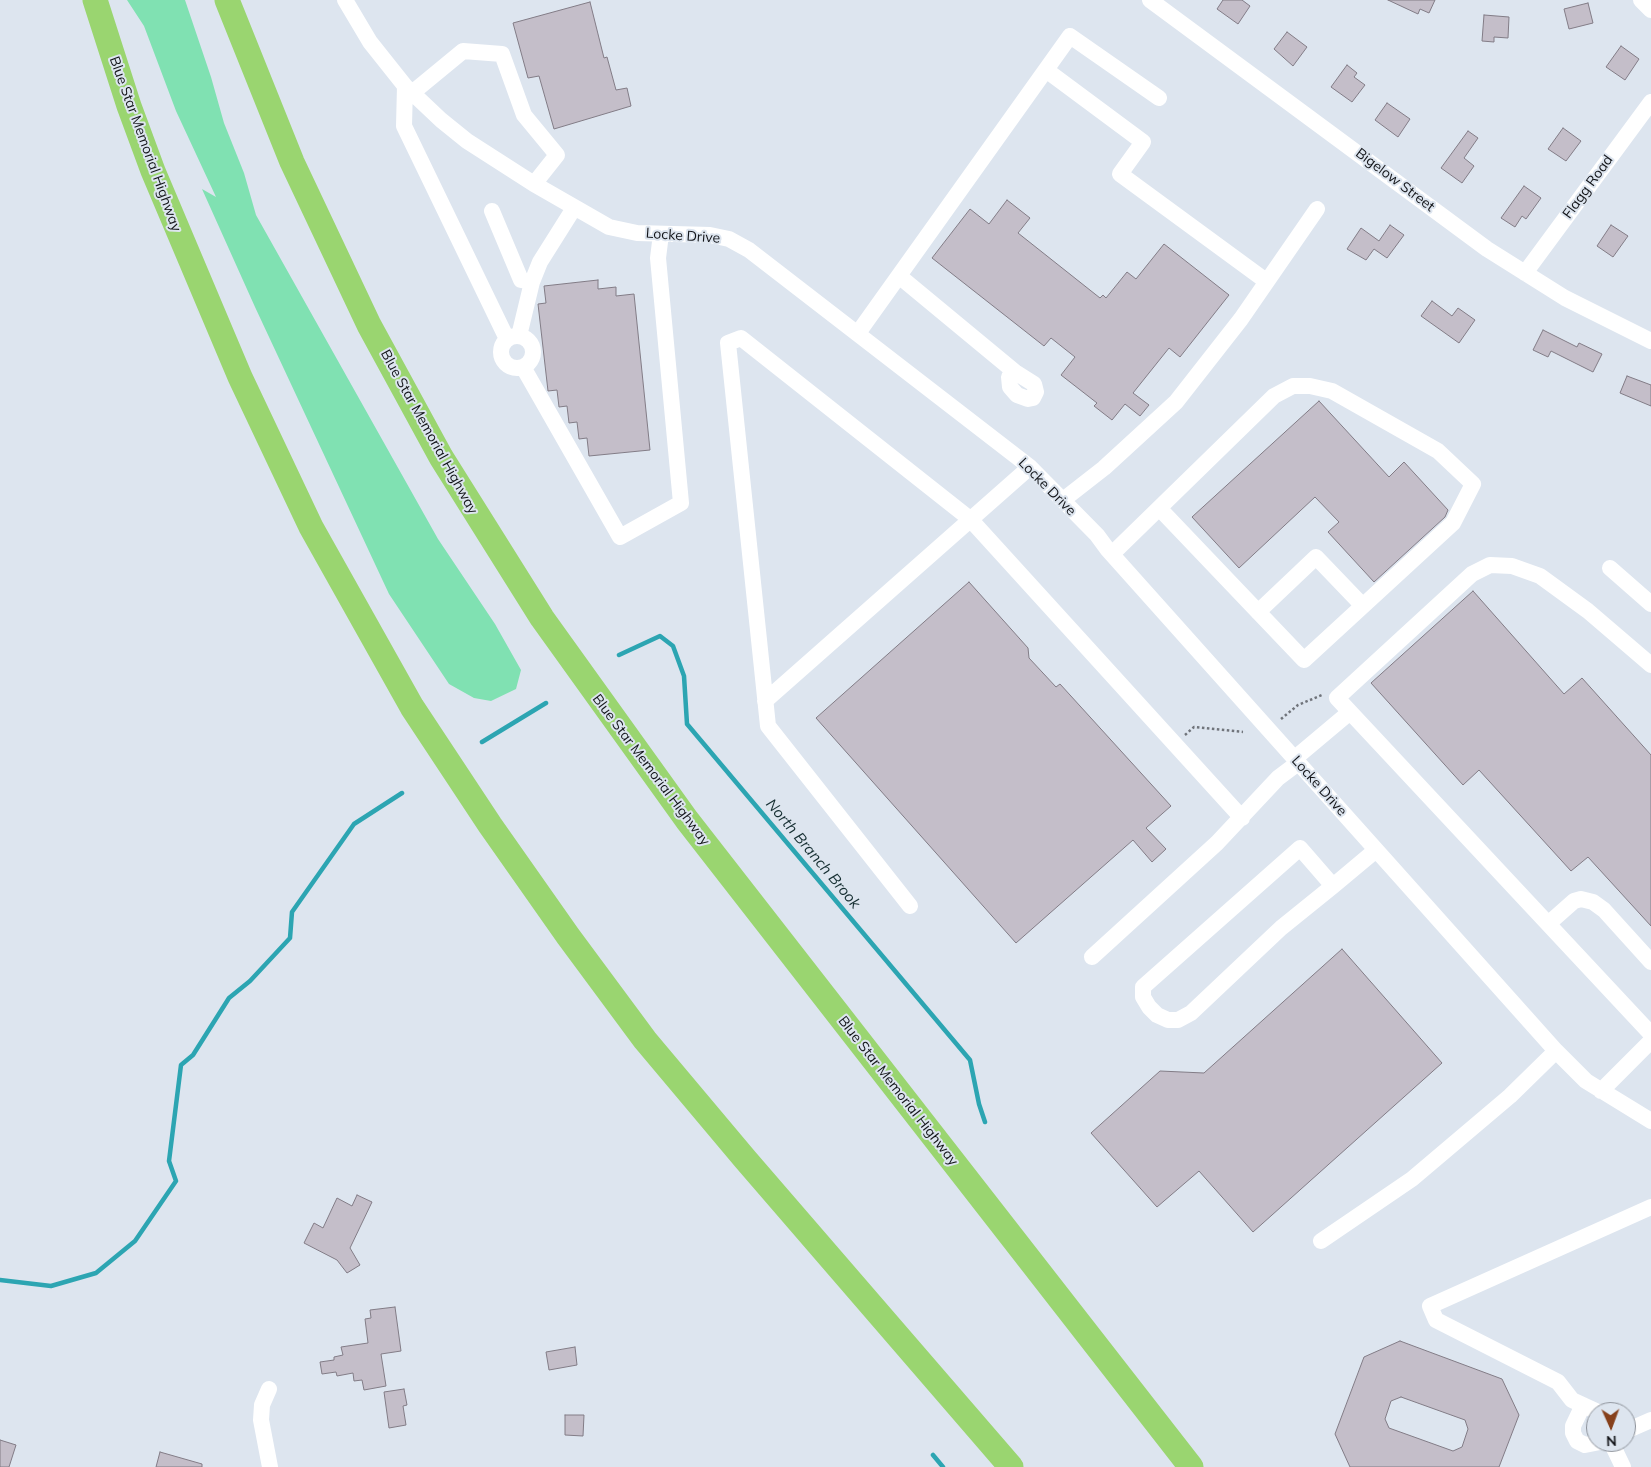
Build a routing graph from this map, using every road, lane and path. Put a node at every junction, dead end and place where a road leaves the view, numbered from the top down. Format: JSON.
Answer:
{"nodes":[{"id":1,"x":95,"y":0,"type":"edge"},
{"id":2,"x":227,"y":0,"type":"edge"},
{"id":3,"x":345,"y":0,"type":"edge"},
{"id":4,"x":1150,"y":0,"type":"edge"},
{"id":5,"x":1640,"y":0,"type":"edge"},
{"id":6,"x":1169,"y":5,"type":"edge"},
{"id":7,"x":1651,"y":10,"type":"edge"},
{"id":8,"x":1046,"y":70,"type":"junction"},
{"id":9,"x":409,"y":90,"type":"junction"},
{"id":10,"x":1159,"y":98,"type":"dead end"},
{"id":11,"x":1651,"y":102,"type":"edge"},
{"id":12,"x":534,"y":184,"type":"junction"},
{"id":13,"x":574,"y":208,"type":"junction"},
{"id":14,"x":1317,"y":209,"type":"dead end"},
{"id":15,"x":492,"y":211,"type":"dead end"},
{"id":16,"x":661,"y":234,"type":"junction"},
{"id":17,"x":1525,"y":273,"type":"junction"},
{"id":18,"x":899,"y":276,"type":"junction"},
{"id":19,"x":1266,"y":281,"type":"junction"},
{"id":20,"x":532,"y":282,"type":"junction"},
{"id":21,"x":858,"y":333,"type":"junction"},
{"id":22,"x":513,"y":338,"type":"junction"},
{"id":23,"x":1651,"y":341,"type":"edge"},
{"id":24,"x":524,"y":367,"type":"junction"},
{"id":25,"x":1015,"y":372,"type":"dead end"},
{"id":26,"x":1030,"y":467,"type":"junction"},
{"id":27,"x":1063,"y":500,"type":"junction"},
{"id":28,"x":1159,"y":508,"type":"junction"},
{"id":29,"x":970,"y":519,"type":"junction"},
{"id":30,"x":1112,"y":554,"type":"junction"},
{"id":31,"x":1610,"y":568,"type":"dead end"},
{"id":32,"x":1651,"y":604,"type":"edge"},
{"id":33,"x":1363,"y":606,"type":"junction"},
{"id":34,"x":1258,"y":612,"type":"junction"},
{"id":35,"x":1651,"y":665,"type":"edge"},
{"id":36,"x":1337,"y":698,"type":"junction"},
{"id":37,"x":765,"y":702,"type":"junction"},
{"id":38,"x":1350,"y":712,"type":"junction"},
{"id":39,"x":1281,"y":719,"type":"dead end"},
{"id":40,"x":1243,"y":732,"type":"dead end"},
{"id":41,"x":1183,"y":736,"type":"dead end"},
{"id":42,"x":1296,"y":761,"type":"junction"},
{"id":43,"x":1242,"y":818,"type":"junction"},
{"id":44,"x":1376,"y":850,"type":"junction"},
{"id":45,"x":1333,"y":886,"type":"junction"},
{"id":46,"x":910,"y":906,"type":"dead end"},
{"id":47,"x":1548,"y":924,"type":"junction"},
{"id":48,"x":1092,"y":957,"type":"dead end"},
{"id":49,"x":1651,"y":962,"type":"edge"},
{"id":50,"x":1651,"y":1034,"type":"edge"},
{"id":51,"x":1651,"y":1040,"type":"edge"},
{"id":52,"x":1556,"y":1051,"type":"junction"},
{"id":53,"x":1601,"y":1091,"type":"junction"},
{"id":54,"x":1651,"y":1121,"type":"edge"},
{"id":55,"x":1651,"y":1207,"type":"edge"},
{"id":56,"x":1321,"y":1241,"type":"dead end"},
{"id":57,"x":269,"y":1389,"type":"dead end"},
{"id":58,"x":1586,"y":1407,"type":"edge"},
{"id":59,"x":1586,"y":1413,"type":"edge"},
{"id":60,"x":1651,"y":1420,"type":"edge"},
{"id":61,"x":1636,"y":1427,"type":"edge"},
{"id":62,"x":1586,"y":1445,"type":"edge"},
{"id":63,"x":1616,"y":1452,"type":"edge"},
{"id":64,"x":270,"y":1467,"type":"edge"},
{"id":65,"x":1012,"y":1467,"type":"edge"},
{"id":66,"x":1192,"y":1467,"type":"edge"},
{"id":67,"x":1623,"y":1467,"type":"edge"}],
"edges":[{"from":1,"to":65,"type":"highway","name":"Blue Star Memorial Highway"},
{"from":2,"to":66,"type":"highway","name":"Blue Star Memorial Highway"},
{"from":3,"to":9,"type":"street","name":"Locke Drive"},
{"from":4,"to":6,"type":"street","name":"Bigelow Street"},
{"from":5,"to":7,"type":"street"},
{"from":6,"to":17,"type":"street","name":"Bigelow Street"},
{"from":8,"to":10,"type":"street"},
{"from":8,"to":18,"type":"street"},
{"from":8,"to":19,"type":"street"},
{"from":9,"to":12,"type":"street","name":"Locke Drive"},
{"from":9,"to":12,"type":"street"},
{"from":9,"to":22,"type":"street"},
{"from":11,"to":17,"type":"street","name":"Flagg Road"},
{"from":12,"to":13,"type":"street","name":"Locke Drive"},
{"from":13,"to":16,"type":"street","name":"Locke Drive"},
{"from":13,"to":20,"type":"street"},
{"from":14,"to":19,"type":"street"},
{"from":15,"to":20,"type":"street"},
{"from":16,"to":21,"type":"street","name":"Locke Drive"},
{"from":16,"to":24,"type":"street"},
{"from":17,"to":23,"type":"street","name":"Bigelow Street"},
{"from":18,"to":21,"type":"street"},
{"from":18,"to":25,"type":"street"},
{"from":19,"to":27,"type":"street"},
{"from":20,"to":22,"type":"street"},
{"from":21,"to":26,"type":"street","name":"Locke Drive"},
{"from":22,"to":24,"type":"street"},
{"from":22,"to":24,"type":"street"},
{"from":26,"to":27,"type":"street","name":"Locke Drive"},
{"from":26,"to":29,"type":"street"},
{"from":27,"to":30,"type":"street","name":"Locke Drive"},
{"from":28,"to":30,"type":"street"},
{"from":28,"to":33,"type":"street"},
{"from":28,"to":34,"type":"street"},
{"from":29,"to":37,"type":"street"},
{"from":29,"to":37,"type":"street"},
{"from":29,"to":43,"type":"street"},
{"from":30,"to":42,"type":"street","name":"Locke Drive"},
{"from":31,"to":32,"type":"street"},
{"from":33,"to":34,"type":"street"},
{"from":33,"to":34,"type":"street"},
{"from":35,"to":36,"type":"street"},
{"from":36,"to":38,"type":"street"},
{"from":36,"to":39,"type":"path"},
{"from":37,"to":46,"type":"street"},
{"from":38,"to":42,"type":"street"},
{"from":38,"to":47,"type":"street"},
{"from":40,"to":41,"type":"path"},
{"from":42,"to":43,"type":"street"},
{"from":42,"to":44,"type":"street","name":"Locke Drive"},
{"from":43,"to":48,"type":"street"},
{"from":44,"to":45,"type":"street"},
{"from":44,"to":52,"type":"street","name":"Locke Drive"},
{"from":45,"to":45,"type":"street"},
{"from":47,"to":49,"type":"street"},
{"from":47,"to":50,"type":"street"},
{"from":51,"to":53,"type":"street"},
{"from":52,"to":53,"type":"street","name":"Locke Drive"},
{"from":52,"to":56,"type":"street"},
{"from":53,"to":54,"type":"street","name":"Locke Drive"},
{"from":55,"to":58,"type":"street"},
{"from":57,"to":64,"type":"street"},
{"from":59,"to":62,"type":"street"},
{"from":60,"to":61,"type":"street"},
{"from":63,"to":67,"type":"street"}]}
